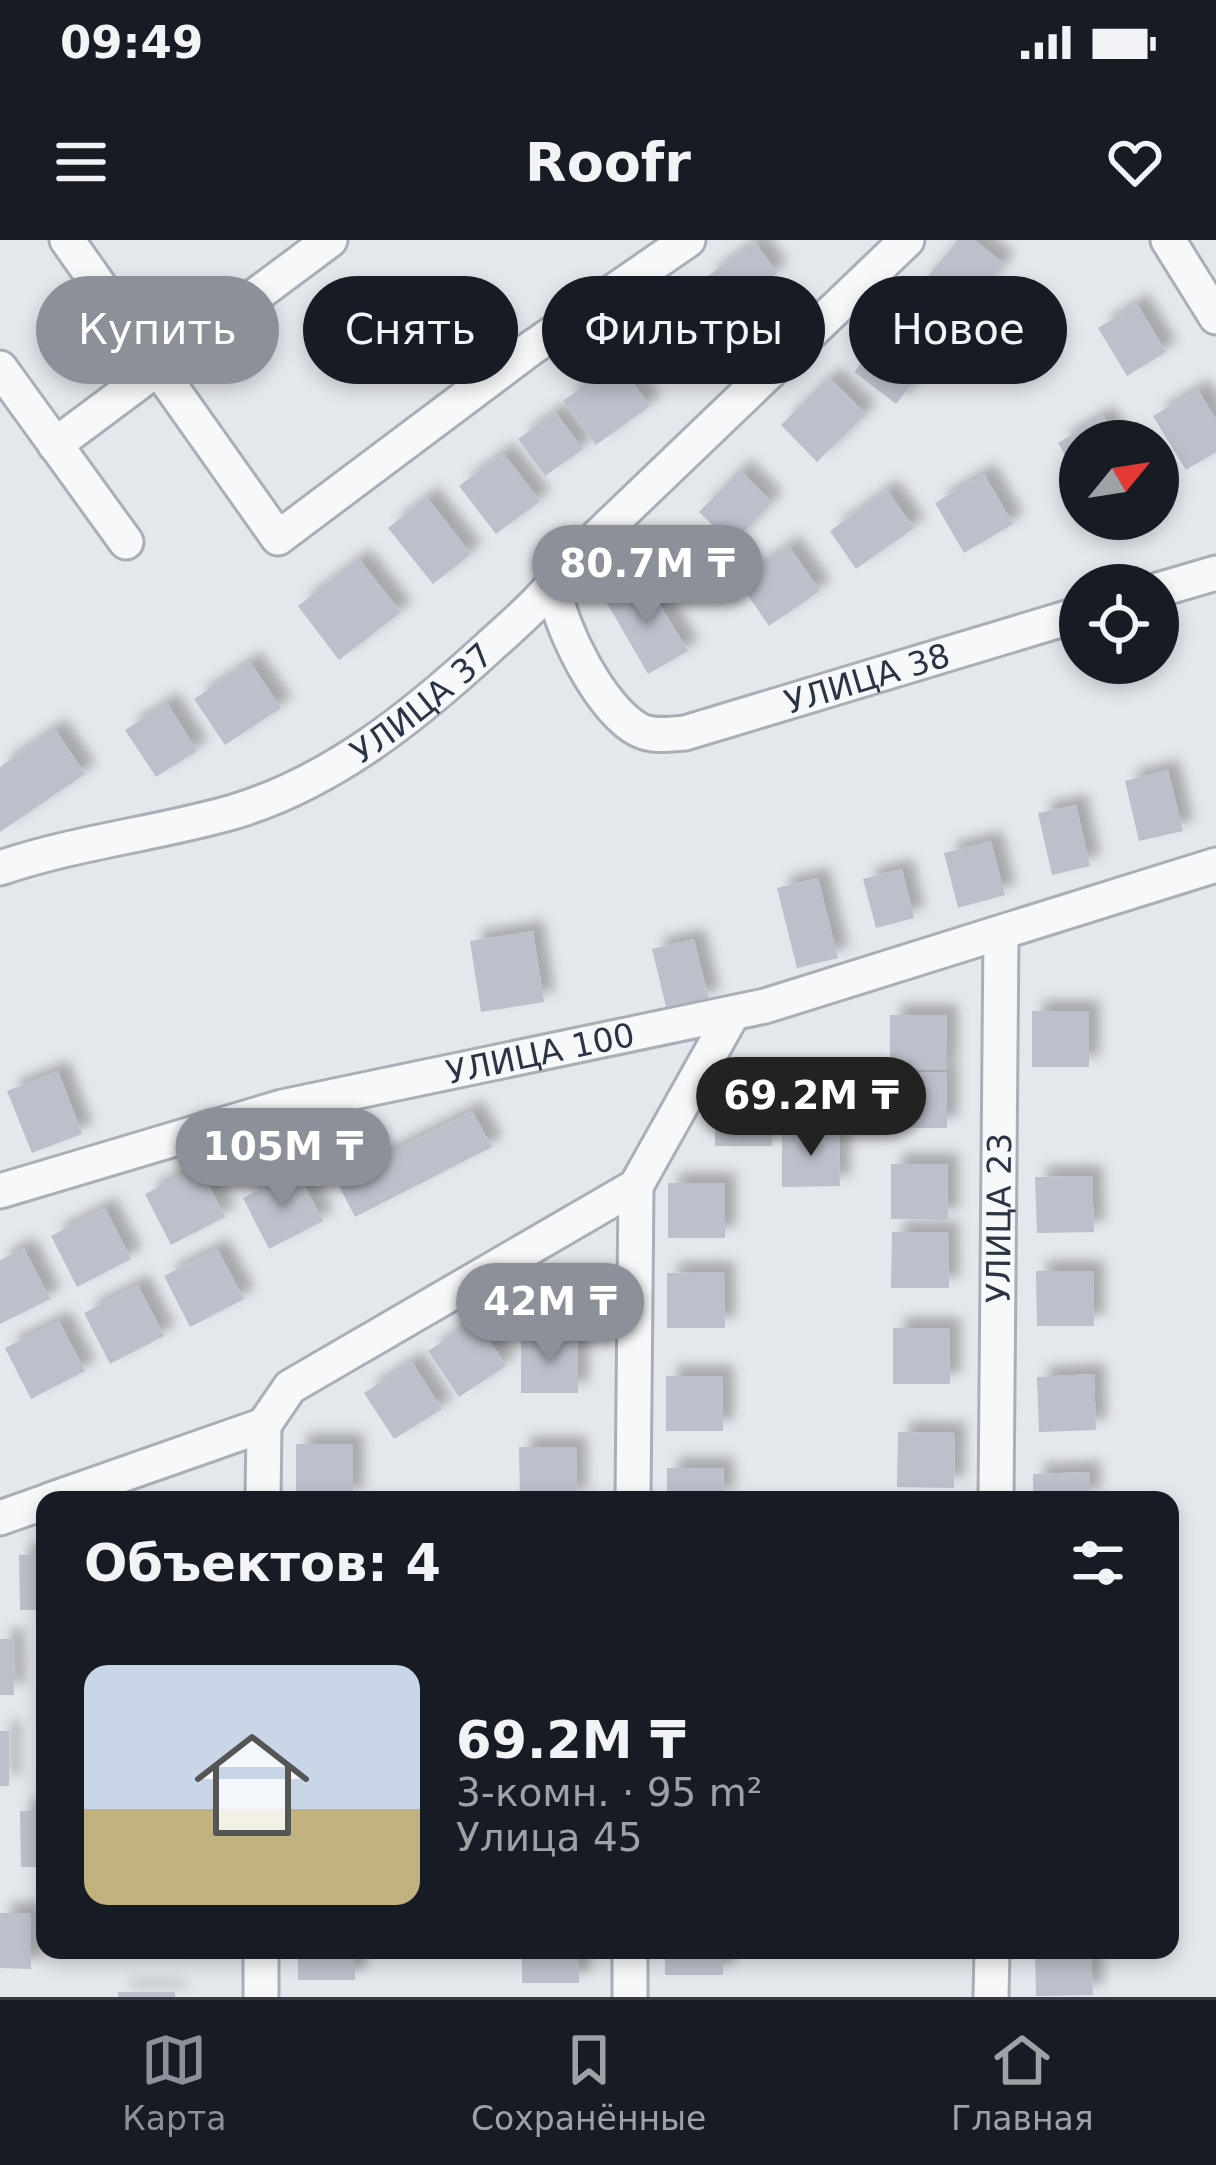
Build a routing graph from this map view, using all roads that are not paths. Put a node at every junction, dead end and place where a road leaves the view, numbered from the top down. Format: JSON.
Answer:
{"nodes":[{"id":1,"x":67,"y":240,"type":"edge"},
{"id":2,"x":330,"y":240,"type":"edge"},
{"id":3,"x":688,"y":240,"type":"edge"},
{"id":4,"x":907,"y":240,"type":"edge"},
{"id":5,"x":1168,"y":240,"type":"edge"},
{"id":6,"x":1216,"y":317,"type":"edge"},
{"id":7,"x":0,"y":368,"type":"edge"},
{"id":8,"x":56,"y":445,"type":"junction"},
{"id":9,"x":127,"y":542,"type":"dead end"},
{"id":10,"x":1216,"y":573,"type":"edge"},
{"id":11,"x":1179,"y":584,"type":"edge"},
{"id":12,"x":554,"y":586,"type":"junction"},
{"id":13,"x":1059,"y":620,"type":"edge"},
{"id":14,"x":1216,"y":865,"type":"edge"},
{"id":15,"x":0,"y":868,"type":"edge"},
{"id":16,"x":1001,"y":934,"type":"junction"},
{"id":17,"x":733,"y":1013,"type":"junction"},
{"id":18,"x":636,"y":1186,"type":"junction"},
{"id":19,"x":0,"y":1192,"type":"edge"},
{"id":20,"x":264,"y":1425,"type":"junction"},
{"id":21,"x":76,"y":1491,"type":"edge"},
{"id":22,"x":263,"y":1491,"type":"edge"},
{"id":23,"x":633,"y":1491,"type":"edge"},
{"id":24,"x":996,"y":1491,"type":"edge"},
{"id":25,"x":36,"y":1505,"type":"edge"},
{"id":26,"x":0,"y":1517,"type":"edge"},
{"id":27,"x":261,"y":1959,"type":"edge"},
{"id":28,"x":630,"y":1959,"type":"edge"},
{"id":29,"x":992,"y":1959,"type":"edge"},
{"id":30,"x":260,"y":1997,"type":"edge"},
{"id":31,"x":630,"y":1997,"type":"edge"},
{"id":32,"x":992,"y":1997,"type":"edge"}],
"edges":[{"from":1,"to":3,"type":"street"},
{"from":2,"to":8,"type":"street"},
{"from":4,"to":12,"type":"street","name":"УЛИЦА 37"},
{"from":5,"to":6,"type":"street"},
{"from":7,"to":8,"type":"street"},
{"from":8,"to":9,"type":"street"},
{"from":10,"to":11,"type":"street"},
{"from":12,"to":13,"type":"street","name":"УЛИЦА 38"},
{"from":12,"to":15,"type":"street","name":"УЛИЦА 37"},
{"from":14,"to":16,"type":"street","name":"УЛИЦА 100"},
{"from":16,"to":17,"type":"street","name":"УЛИЦА 100"},
{"from":16,"to":24,"type":"street","name":"УЛИЦА 23"},
{"from":17,"to":18,"type":"street"},
{"from":17,"to":19,"type":"street","name":"УЛИЦА 100"},
{"from":18,"to":20,"type":"street"},
{"from":18,"to":23,"type":"street"},
{"from":20,"to":21,"type":"street"},
{"from":20,"to":22,"type":"street"},
{"from":25,"to":26,"type":"street"},
{"from":27,"to":30,"type":"street"},
{"from":28,"to":31,"type":"street"},
{"from":29,"to":32,"type":"street"}]}
